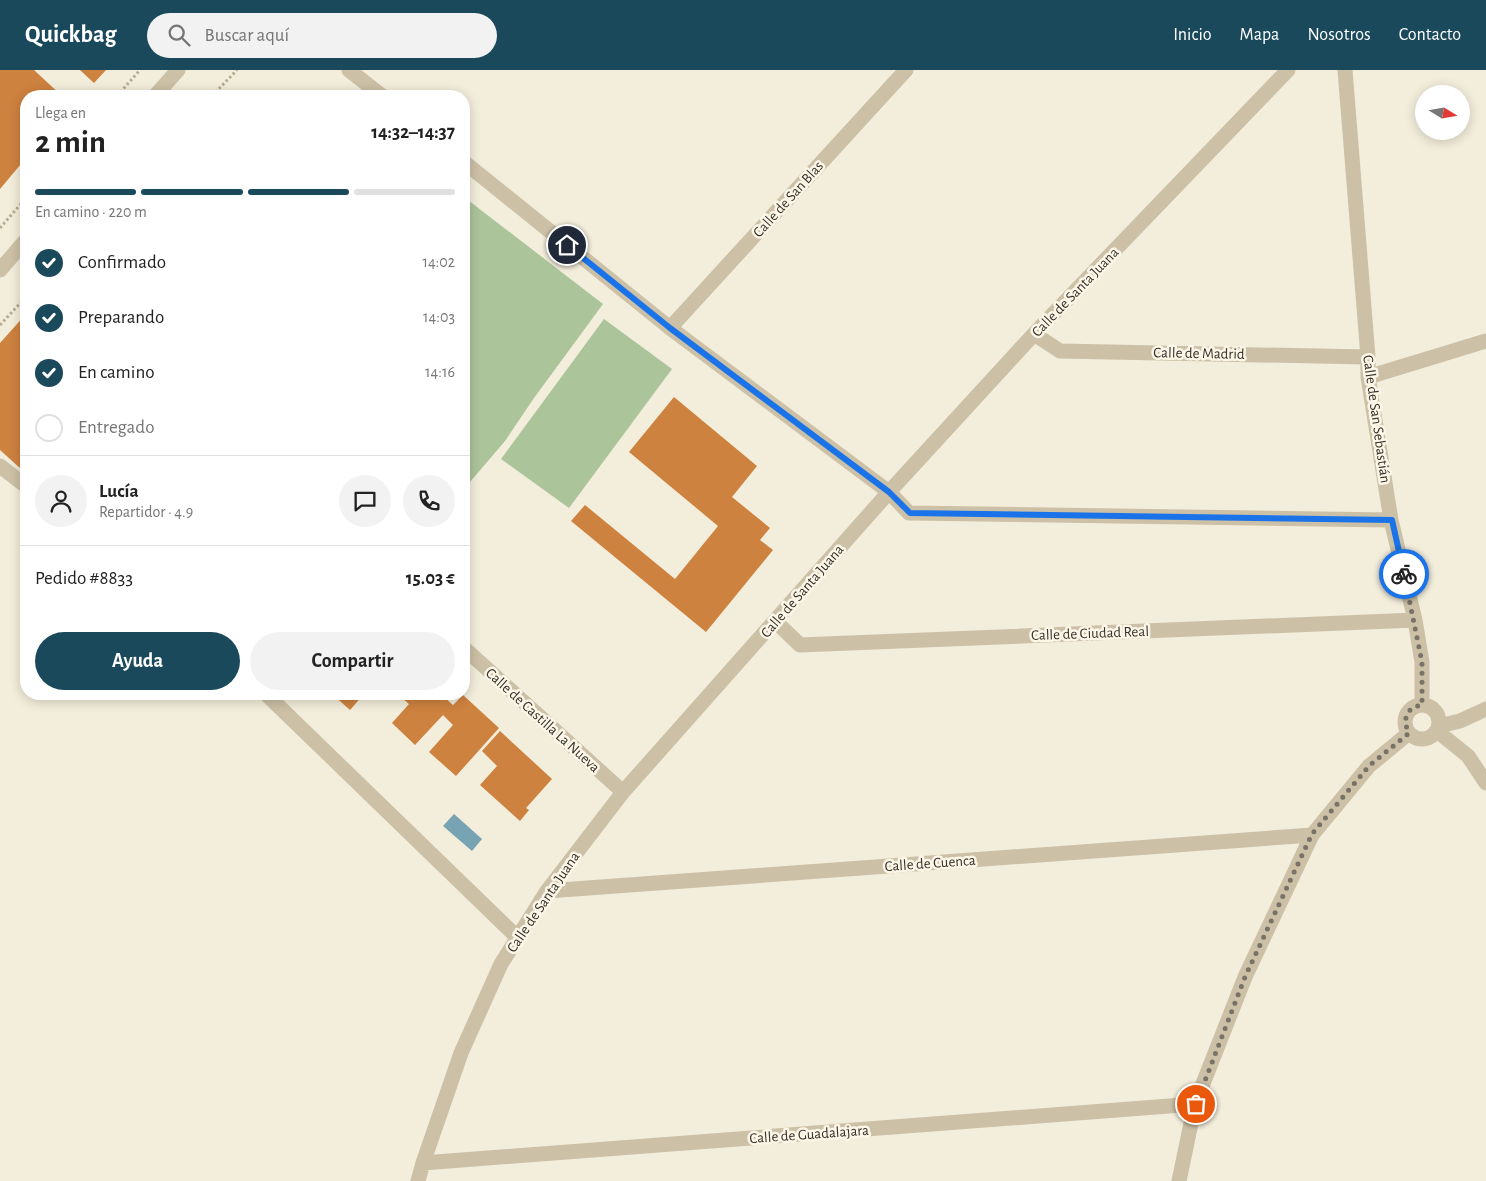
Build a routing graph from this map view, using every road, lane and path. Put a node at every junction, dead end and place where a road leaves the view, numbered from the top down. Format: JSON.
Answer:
{"nodes":[{"id":1,"x":140,"y":70,"type":"edge"},
{"id":2,"x":178,"y":70,"type":"edge"},
{"id":3,"x":237,"y":70,"type":"edge"},
{"id":4,"x":350,"y":70,"type":"edge"},
{"id":5,"x":906,"y":70,"type":"edge"},
{"id":6,"x":1288,"y":70,"type":"edge"},
{"id":7,"x":1345,"y":70,"type":"edge"},
{"id":8,"x":122,"y":90,"type":"edge"},
{"id":9,"x":160,"y":90,"type":"edge"},
{"id":10,"x":218,"y":90,"type":"edge"},
{"id":11,"x":375,"y":90,"type":"edge"},
{"id":12,"x":470,"y":167,"type":"edge"},
{"id":13,"x":20,"y":205,"type":"edge"},
{"id":14,"x":0,"y":228,"type":"edge"},
{"id":15,"x":20,"y":247,"type":"edge"},
{"id":16,"x":0,"y":270,"type":"edge"},
{"id":17,"x":20,"y":303,"type":"edge"},
{"id":18,"x":0,"y":325,"type":"edge"},
{"id":19,"x":670,"y":328,"type":"junction"},
{"id":20,"x":1034,"y":334,"type":"junction"},
{"id":21,"x":1486,"y":341,"type":"edge"},
{"id":22,"x":1368,"y":356,"type":"junction"},
{"id":23,"x":1368,"y":377,"type":"junction"},
{"id":24,"x":0,"y":466,"type":"edge"},
{"id":25,"x":20,"y":481,"type":"edge"},
{"id":26,"x":889,"y":492,"type":"junction"},
{"id":27,"x":1392,"y":520,"type":"junction"},
{"id":28,"x":1414,"y":620,"type":"junction"},
{"id":29,"x":775,"y":621,"type":"junction"},
{"id":30,"x":470,"y":653,"type":"edge"},
{"id":31,"x":272,"y":700,"type":"edge"},
{"id":32,"x":1422,"y":705,"type":"junction"},
{"id":33,"x":1486,"y":710,"type":"edge"},
{"id":34,"x":1438,"y":728,"type":"junction"},
{"id":35,"x":1409,"y":733,"type":"junction"},
{"id":36,"x":1486,"y":783,"type":"edge"},
{"id":37,"x":623,"y":792,"type":"junction"},
{"id":38,"x":1312,"y":834,"type":"junction"},
{"id":39,"x":547,"y":891,"type":"junction"},
{"id":40,"x":518,"y":938,"type":"junction"},
{"id":41,"x":1196,"y":1104,"type":"junction"},
{"id":42,"x":423,"y":1163,"type":"junction"},
{"id":43,"x":418,"y":1181,"type":"edge"},
{"id":44,"x":1178,"y":1181,"type":"edge"}],
"edges":[{"from":1,"to":8,"type":"path"},
{"from":2,"to":9,"type":"street"},
{"from":3,"to":10,"type":"path"},
{"from":4,"to":11,"type":"street"},
{"from":5,"to":19,"type":"street","name":"Calle de San Blas"},
{"from":6,"to":20,"type":"street","name":"Calle de Santa Juana"},
{"from":7,"to":22,"type":"street","name":"Calle de San Sebastián"},
{"from":12,"to":19,"type":"street"},
{"from":13,"to":14,"type":"path"},
{"from":15,"to":16,"type":"street"},
{"from":17,"to":18,"type":"path"},
{"from":19,"to":26,"type":"street"},
{"from":20,"to":22,"type":"street","name":"Calle de Madrid"},
{"from":20,"to":26,"type":"street","name":"Calle de Santa Juana"},
{"from":21,"to":23,"type":"street"},
{"from":22,"to":23,"type":"street","name":"Calle de San Sebastián"},
{"from":23,"to":27,"type":"street","name":"Calle de San Sebastián"},
{"from":24,"to":25,"type":"street"},
{"from":26,"to":27,"type":"street"},
{"from":26,"to":29,"type":"street","name":"Calle de Santa Juana"},
{"from":27,"to":28,"type":"street","name":"Calle de San Sebastián"},
{"from":28,"to":29,"type":"street","name":"Calle de Ciudad Real"},
{"from":28,"to":32,"type":"street","name":"Calle de San Sebastián"},
{"from":29,"to":37,"type":"street","name":"Calle de Santa Juana"},
{"from":30,"to":37,"type":"street","name":"Calle de Castilla La Nueva"},
{"from":31,"to":40,"type":"street"},
{"from":32,"to":34,"type":"street"},
{"from":32,"to":35,"type":"street"},
{"from":33,"to":34,"type":"street"},
{"from":34,"to":35,"type":"street"},
{"from":34,"to":36,"type":"street"},
{"from":35,"to":38,"type":"street"},
{"from":37,"to":39,"type":"street","name":"Calle de Santa Juana"},
{"from":38,"to":39,"type":"street","name":"Calle de Cuenca"},
{"from":38,"to":41,"type":"street"},
{"from":39,"to":40,"type":"street","name":"Calle de Santa Juana"},
{"from":40,"to":42,"type":"street","name":"Calle de Santa Juana"},
{"from":41,"to":42,"type":"street","name":"Calle de Guadalajara"},
{"from":41,"to":44,"type":"street"},
{"from":42,"to":43,"type":"street","name":"Calle de Santa Juana"}]}
